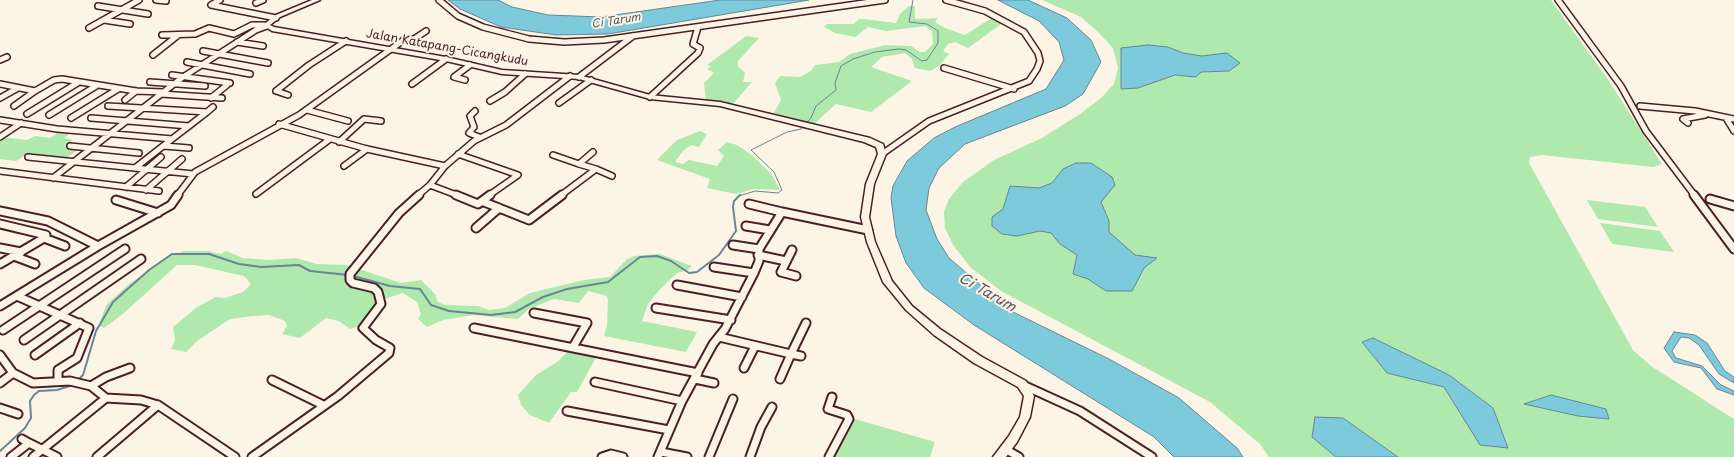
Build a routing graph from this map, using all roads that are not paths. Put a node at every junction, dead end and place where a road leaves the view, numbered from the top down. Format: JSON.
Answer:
{"nodes":[{"id":1,"x":139,"y":0,"type":"edge"},
{"id":2,"x":156,"y":0,"type":"edge"},
{"id":3,"x":220,"y":0,"type":"edge"},
{"id":4,"x":263,"y":0,"type":"edge"},
{"id":5,"x":317,"y":0,"type":"edge"},
{"id":6,"x":439,"y":0,"type":"edge"},
{"id":7,"x":884,"y":0,"type":"edge"},
{"id":8,"x":946,"y":0,"type":"edge"},
{"id":9,"x":1558,"y":0,"type":"edge"},
{"id":10,"x":166,"y":1,"type":"dead end"},
{"id":11,"x":256,"y":3,"type":"dead end"},
{"id":12,"x":98,"y":6,"type":"dead end"},
{"id":13,"x":122,"y":9,"type":"junction"},
{"id":14,"x":148,"y":14,"type":"dead end"},
{"id":15,"x":276,"y":18,"type":"junction"},
{"id":16,"x":104,"y":20,"type":"junction"},
{"id":17,"x":130,"y":24,"type":"dead end"},
{"id":18,"x":266,"y":26,"type":"junction"},
{"id":19,"x":698,"y":27,"type":"junction"},
{"id":20,"x":89,"y":28,"type":"dead end"},
{"id":21,"x":426,"y":31,"type":"dead end"},
{"id":22,"x":162,"y":35,"type":"dead end"},
{"id":23,"x":178,"y":35,"type":"junction"},
{"id":24,"x":633,"y":36,"type":"junction"},
{"id":25,"x":346,"y":41,"type":"junction"},
{"id":26,"x":237,"y":42,"type":"junction"},
{"id":27,"x":263,"y":46,"type":"dead end"},
{"id":28,"x":393,"y":49,"type":"junction"},
{"id":29,"x":203,"y":51,"type":"dead end"},
{"id":30,"x":218,"y":54,"type":"junction"},
{"id":31,"x":154,"y":55,"type":"dead end"},
{"id":32,"x":7,"y":56,"type":"dead end"},
{"id":33,"x":446,"y":59,"type":"junction"},
{"id":34,"x":0,"y":60,"type":"edge"},
{"id":35,"x":187,"y":62,"type":"dead end"},
{"id":36,"x":268,"y":63,"type":"dead end"},
{"id":37,"x":470,"y":64,"type":"junction"},
{"id":38,"x":201,"y":65,"type":"junction"},
{"id":39,"x":944,"y":68,"type":"dead end"},
{"id":40,"x":250,"y":74,"type":"dead end"},
{"id":41,"x":525,"y":74,"type":"junction"},
{"id":42,"x":172,"y":75,"type":"dead end"},
{"id":43,"x":570,"y":76,"type":"junction"},
{"id":44,"x":183,"y":77,"type":"junction"},
{"id":45,"x":579,"y":77,"type":"junction"},
{"id":46,"x":465,"y":80,"type":"dead end"},
{"id":47,"x":591,"y":80,"type":"junction"},
{"id":48,"x":79,"y":82,"type":"junction"},
{"id":49,"x":150,"y":82,"type":"dead end"},
{"id":50,"x":175,"y":83,"type":"junction"},
{"id":51,"x":0,"y":84,"type":"edge"},
{"id":52,"x":412,"y":84,"type":"dead end"},
{"id":53,"x":96,"y":86,"type":"junction"},
{"id":54,"x":205,"y":86,"type":"dead end"},
{"id":55,"x":18,"y":88,"type":"junction"},
{"id":56,"x":118,"y":89,"type":"junction"},
{"id":57,"x":1014,"y":89,"type":"junction"},
{"id":58,"x":35,"y":91,"type":"junction"},
{"id":59,"x":136,"y":92,"type":"junction"},
{"id":60,"x":163,"y":93,"type":"junction"},
{"id":61,"x":288,"y":94,"type":"dead end"},
{"id":62,"x":650,"y":97,"type":"junction"},
{"id":63,"x":0,"y":98,"type":"edge"},
{"id":64,"x":211,"y":98,"type":"junction"},
{"id":65,"x":222,"y":98,"type":"dead end"},
{"id":66,"x":125,"y":100,"type":"dead end"},
{"id":67,"x":490,"y":100,"type":"dead end"},
{"id":68,"x":559,"y":103,"type":"dead end"},
{"id":69,"x":14,"y":106,"type":"dead end"},
{"id":70,"x":108,"y":106,"type":"dead end"},
{"id":71,"x":1640,"y":106,"type":"dead end"},
{"id":72,"x":213,"y":107,"type":"dead end"},
{"id":73,"x":143,"y":109,"type":"junction"},
{"id":74,"x":307,"y":110,"type":"junction"},
{"id":75,"x":475,"y":111,"type":"dead end"},
{"id":76,"x":206,"y":112,"type":"junction"},
{"id":77,"x":26,"y":114,"type":"dead end"},
{"id":78,"x":49,"y":115,"type":"dead end"},
{"id":79,"x":1705,"y":115,"type":"junction"},
{"id":80,"x":71,"y":118,"type":"dead end"},
{"id":81,"x":91,"y":118,"type":"dead end"},
{"id":82,"x":1726,"y":118,"type":"junction"},
{"id":83,"x":1734,"y":119,"type":"edge"},
{"id":84,"x":0,"y":120,"type":"edge"},
{"id":85,"x":348,"y":120,"type":"dead end"},
{"id":86,"x":128,"y":121,"type":"junction"},
{"id":87,"x":381,"y":121,"type":"dead end"},
{"id":88,"x":21,"y":123,"type":"junction"},
{"id":89,"x":1688,"y":123,"type":"dead end"},
{"id":90,"x":279,"y":124,"type":"junction"},
{"id":91,"x":189,"y":126,"type":"junction"},
{"id":92,"x":1734,"y":131,"type":"edge"},
{"id":93,"x":111,"y":134,"type":"junction"},
{"id":94,"x":0,"y":137,"type":"edge"},
{"id":95,"x":479,"y":138,"type":"junction"},
{"id":96,"x":172,"y":139,"type":"junction"},
{"id":97,"x":330,"y":139,"type":"junction"},
{"id":98,"x":339,"y":142,"type":"junction"},
{"id":99,"x":70,"y":146,"type":"dead end"},
{"id":100,"x":164,"y":146,"type":"junction"},
{"id":101,"x":94,"y":148,"type":"junction"},
{"id":102,"x":189,"y":148,"type":"dead end"},
{"id":103,"x":367,"y":149,"type":"junction"},
{"id":104,"x":593,"y":152,"type":"dead end"},
{"id":105,"x":139,"y":153,"type":"dead end"},
{"id":106,"x":458,"y":154,"type":"junction"},
{"id":107,"x":882,"y":154,"type":"junction"},
{"id":108,"x":553,"y":155,"type":"dead end"},
{"id":109,"x":28,"y":157,"type":"dead end"},
{"id":110,"x":161,"y":157,"type":"dead end"},
{"id":111,"x":182,"y":159,"type":"dead end"},
{"id":112,"x":75,"y":162,"type":"junction"},
{"id":113,"x":579,"y":164,"type":"junction"},
{"id":114,"x":344,"y":166,"type":"dead end"},
{"id":115,"x":445,"y":166,"type":"junction"},
{"id":116,"x":135,"y":168,"type":"junction"},
{"id":117,"x":596,"y":169,"type":"junction"},
{"id":118,"x":146,"y":170,"type":"junction"},
{"id":119,"x":0,"y":171,"type":"edge"},
{"id":120,"x":170,"y":172,"type":"junction"},
{"id":121,"x":193,"y":174,"type":"junction"},
{"id":122,"x":612,"y":176,"type":"dead end"},
{"id":123,"x":53,"y":178,"type":"junction"},
{"id":124,"x":430,"y":185,"type":"junction"},
{"id":125,"x":126,"y":187,"type":"junction"},
{"id":126,"x":146,"y":190,"type":"junction"},
{"id":127,"x":159,"y":191,"type":"dead end"},
{"id":128,"x":256,"y":194,"type":"dead end"},
{"id":129,"x":1710,"y":198,"type":"dead end"},
{"id":130,"x":116,"y":200,"type":"dead end"},
{"id":131,"x":484,"y":202,"type":"junction"},
{"id":132,"x":749,"y":204,"type":"dead end"},
{"id":133,"x":1734,"y":206,"type":"edge"},
{"id":134,"x":499,"y":208,"type":"junction"},
{"id":135,"x":0,"y":211,"type":"edge"},
{"id":136,"x":782,"y":212,"type":"junction"},
{"id":137,"x":158,"y":213,"type":"junction"},
{"id":138,"x":0,"y":224,"type":"edge"},
{"id":139,"x":746,"y":226,"type":"dead end"},
{"id":140,"x":476,"y":228,"type":"dead end"},
{"id":141,"x":770,"y":230,"type":"junction"},
{"id":142,"x":868,"y":230,"type":"junction"},
{"id":143,"x":44,"y":238,"type":"junction"},
{"id":144,"x":64,"y":246,"type":"dead end"},
{"id":145,"x":98,"y":246,"type":"junction"},
{"id":146,"x":733,"y":246,"type":"dead end"},
{"id":147,"x":0,"y":248,"type":"edge"},
{"id":148,"x":125,"y":249,"type":"dead end"},
{"id":149,"x":1734,"y":249,"type":"edge"},
{"id":150,"x":792,"y":250,"type":"dead end"},
{"id":151,"x":759,"y":252,"type":"junction"},
{"id":152,"x":17,"y":254,"type":"junction"},
{"id":153,"x":141,"y":259,"type":"dead end"},
{"id":154,"x":786,"y":261,"type":"junction"},
{"id":155,"x":0,"y":264,"type":"edge"},
{"id":156,"x":35,"y":264,"type":"dead end"},
{"id":157,"x":714,"y":267,"type":"dead end"},
{"id":158,"x":754,"y":273,"type":"junction"},
{"id":159,"x":796,"y":276,"type":"dead end"},
{"id":160,"x":677,"y":285,"type":"dead end"},
{"id":161,"x":17,"y":296,"type":"junction"},
{"id":162,"x":742,"y":296,"type":"junction"},
{"id":163,"x":0,"y":306,"type":"edge"},
{"id":164,"x":39,"y":306,"type":"junction"},
{"id":165,"x":656,"y":308,"type":"dead end"},
{"id":166,"x":534,"y":313,"type":"dead end"},
{"id":167,"x":63,"y":314,"type":"junction"},
{"id":168,"x":730,"y":320,"type":"junction"},
{"id":169,"x":80,"y":323,"type":"junction"},
{"id":170,"x":806,"y":324,"type":"dead end"},
{"id":171,"x":474,"y":328,"type":"dead end"},
{"id":172,"x":4,"y":330,"type":"dead end"},
{"id":173,"x":719,"y":337,"type":"junction"},
{"id":174,"x":24,"y":340,"type":"dead end"},
{"id":175,"x":756,"y":346,"type":"junction"},
{"id":176,"x":573,"y":347,"type":"junction"},
{"id":177,"x":791,"y":354,"type":"junction"},
{"id":178,"x":0,"y":355,"type":"edge"},
{"id":179,"x":35,"y":355,"type":"dead end"},
{"id":180,"x":801,"y":356,"type":"dead end"},
{"id":181,"x":130,"y":368,"type":"dead end"},
{"id":182,"x":744,"y":368,"type":"dead end"},
{"id":183,"x":13,"y":373,"type":"junction"},
{"id":184,"x":696,"y":376,"type":"junction"},
{"id":185,"x":780,"y":379,"type":"dead end"},
{"id":186,"x":272,"y":380,"type":"dead end"},
{"id":187,"x":58,"y":381,"type":"junction"},
{"id":188,"x":595,"y":382,"type":"dead end"},
{"id":189,"x":0,"y":383,"type":"edge"},
{"id":190,"x":714,"y":383,"type":"dead end"},
{"id":191,"x":1022,"y":384,"type":"junction"},
{"id":192,"x":91,"y":386,"type":"junction"},
{"id":193,"x":832,"y":396,"type":"dead end"},
{"id":194,"x":106,"y":398,"type":"junction"},
{"id":195,"x":733,"y":399,"type":"dead end"},
{"id":196,"x":682,"y":401,"type":"junction"},
{"id":197,"x":158,"y":405,"type":"junction"},
{"id":198,"x":323,"y":405,"type":"junction"},
{"id":199,"x":772,"y":407,"type":"dead end"},
{"id":200,"x":0,"y":408,"type":"edge"},
{"id":201,"x":568,"y":410,"type":"dead end"},
{"id":202,"x":18,"y":414,"type":"dead end"},
{"id":203,"x":670,"y":430,"type":"junction"},
{"id":204,"x":43,"y":449,"type":"junction"},
{"id":205,"x":1002,"y":453,"type":"edge"},
{"id":206,"x":659,"y":454,"type":"edge"},
{"id":207,"x":257,"y":456,"type":"edge"},
{"id":208,"x":11,"y":457,"type":"edge"},
{"id":209,"x":33,"y":457,"type":"edge"},
{"id":210,"x":57,"y":457,"type":"edge"},
{"id":211,"x":96,"y":457,"type":"edge"},
{"id":212,"x":235,"y":457,"type":"edge"},
{"id":213,"x":602,"y":457,"type":"edge"},
{"id":214,"x":623,"y":457,"type":"edge"},
{"id":215,"x":687,"y":457,"type":"edge"},
{"id":216,"x":709,"y":457,"type":"edge"},
{"id":217,"x":750,"y":457,"type":"edge"},
{"id":218,"x":829,"y":457,"type":"edge"},
{"id":219,"x":1019,"y":457,"type":"edge"},
{"id":220,"x":1152,"y":457,"type":"edge"}],
"edges":[{"from":1,"to":13,"type":"street"},
{"from":2,"to":10,"type":"street"},
{"from":3,"to":15,"type":"street"},
{"from":4,"to":11,"type":"street"},
{"from":5,"to":15,"type":"street"},
{"from":6,"to":24,"type":"street"},
{"from":7,"to":19,"type":"street"},
{"from":8,"to":57,"type":"street"},
{"from":9,"to":149,"type":"street"},
{"from":12,"to":13,"type":"street"},
{"from":13,"to":14,"type":"street"},
{"from":13,"to":16,"type":"street"},
{"from":15,"to":18,"type":"street"},
{"from":16,"to":17,"type":"street"},
{"from":16,"to":20,"type":"street"},
{"from":18,"to":23,"type":"street"},
{"from":18,"to":25,"type":"street","name":"Jalan Katapang-Cicangkudu"},
{"from":18,"to":26,"type":"street"},
{"from":19,"to":24,"type":"street"},
{"from":19,"to":62,"type":"street"},
{"from":21,"to":28,"type":"street"},
{"from":22,"to":23,"type":"street"},
{"from":23,"to":31,"type":"street"},
{"from":24,"to":45,"type":"street"},
{"from":25,"to":28,"type":"street","name":"Jalan Katapang-Cicangkudu"},
{"from":25,"to":61,"type":"street"},
{"from":26,"to":27,"type":"street"},
{"from":26,"to":30,"type":"street"},
{"from":28,"to":33,"type":"street","name":"Jalan Katapang-Cicangkudu"},
{"from":28,"to":74,"type":"street"},
{"from":29,"to":30,"type":"street"},
{"from":30,"to":36,"type":"street"},
{"from":30,"to":38,"type":"street"},
{"from":32,"to":34,"type":"street"},
{"from":33,"to":37,"type":"street","name":"Jalan Katapang-Cicangkudu"},
{"from":33,"to":52,"type":"street"},
{"from":35,"to":38,"type":"street"},
{"from":37,"to":41,"type":"street","name":"Jalan Katapang-Cicangkudu"},
{"from":37,"to":46,"type":"street"},
{"from":38,"to":40,"type":"street"},
{"from":38,"to":44,"type":"street"},
{"from":39,"to":57,"type":"street"},
{"from":41,"to":43,"type":"street","name":"Jalan Katapang-Cicangkudu"},
{"from":41,"to":67,"type":"street"},
{"from":42,"to":44,"type":"street"},
{"from":43,"to":45,"type":"street","name":"Jalan Katapang-Cicangkudu"},
{"from":43,"to":95,"type":"street"},
{"from":44,"to":50,"type":"street"},
{"from":44,"to":64,"type":"street"},
{"from":45,"to":47,"type":"street","name":"Jalan Katapang-Cicangkudu"},
{"from":47,"to":62,"type":"street","name":"Jalan Katapang-Cicangkudu"},
{"from":47,"to":68,"type":"street"},
{"from":48,"to":53,"type":"street"},
{"from":48,"to":58,"type":"street"},
{"from":48,"to":77,"type":"street"},
{"from":49,"to":50,"type":"street"},
{"from":50,"to":54,"type":"street"},
{"from":50,"to":60,"type":"street"},
{"from":51,"to":55,"type":"street"},
{"from":53,"to":56,"type":"street"},
{"from":53,"to":78,"type":"street"},
{"from":55,"to":58,"type":"street"},
{"from":55,"to":63,"type":"street"},
{"from":56,"to":59,"type":"street"},
{"from":56,"to":80,"type":"street"},
{"from":57,"to":107,"type":"street"},
{"from":58,"to":69,"type":"street"},
{"from":59,"to":60,"type":"street"},
{"from":59,"to":66,"type":"street"},
{"from":60,"to":64,"type":"street"},
{"from":60,"to":73,"type":"street"},
{"from":62,"to":107,"type":"street","name":"Jalan Katapang-Cicangkudu"},
{"from":64,"to":65,"type":"street"},
{"from":70,"to":73,"type":"street"},
{"from":71,"to":79,"type":"street"},
{"from":72,"to":76,"type":"street"},
{"from":73,"to":76,"type":"street"},
{"from":73,"to":86,"type":"street"},
{"from":74,"to":85,"type":"street"},
{"from":74,"to":90,"type":"street"},
{"from":75,"to":95,"type":"street"},
{"from":76,"to":91,"type":"street"},
{"from":79,"to":82,"type":"street"},
{"from":79,"to":89,"type":"street"},
{"from":81,"to":86,"type":"street"},
{"from":82,"to":83,"type":"street"},
{"from":82,"to":92,"type":"street"},
{"from":84,"to":88,"type":"street"},
{"from":86,"to":91,"type":"street"},
{"from":86,"to":93,"type":"street"},
{"from":87,"to":98,"type":"street"},
{"from":88,"to":93,"type":"street"},
{"from":88,"to":94,"type":"street"},
{"from":90,"to":97,"type":"street"},
{"from":90,"to":121,"type":"street"},
{"from":91,"to":96,"type":"street"},
{"from":93,"to":96,"type":"street"},
{"from":93,"to":101,"type":"street"},
{"from":95,"to":106,"type":"street"},
{"from":96,"to":100,"type":"street"},
{"from":97,"to":98,"type":"street"},
{"from":97,"to":128,"type":"street"},
{"from":98,"to":103,"type":"street"},
{"from":99,"to":101,"type":"street"},
{"from":100,"to":102,"type":"street"},
{"from":100,"to":116,"type":"street"},
{"from":101,"to":105,"type":"street"},
{"from":101,"to":112,"type":"street"},
{"from":103,"to":114,"type":"street"},
{"from":103,"to":115,"type":"street"},
{"from":104,"to":113,"type":"street"},
{"from":106,"to":115,"type":"street"},
{"from":106,"to":131,"type":"street"},
{"from":107,"to":142,"type":"street"},
{"from":108,"to":113,"type":"street"},
{"from":109,"to":112,"type":"street"},
{"from":110,"to":118,"type":"street"},
{"from":111,"to":120,"type":"street"},
{"from":112,"to":116,"type":"street"},
{"from":112,"to":123,"type":"street"},
{"from":113,"to":117,"type":"street"},
{"from":115,"to":124,"type":"street"},
{"from":116,"to":118,"type":"street"},
{"from":117,"to":122,"type":"street"},
{"from":117,"to":134,"type":"street"},
{"from":118,"to":120,"type":"street"},
{"from":118,"to":125,"type":"street"},
{"from":119,"to":123,"type":"street"},
{"from":120,"to":121,"type":"street"},
{"from":120,"to":126,"type":"street"},
{"from":121,"to":137,"type":"street"},
{"from":123,"to":125,"type":"street"},
{"from":124,"to":131,"type":"street"},
{"from":124,"to":198,"type":"street"},
{"from":125,"to":126,"type":"street"},
{"from":126,"to":127,"type":"street"},
{"from":129,"to":133,"type":"street"},
{"from":130,"to":137,"type":"street"},
{"from":131,"to":134,"type":"street"},
{"from":132,"to":136,"type":"street"},
{"from":134,"to":140,"type":"street"},
{"from":135,"to":145,"type":"street"},
{"from":136,"to":141,"type":"street"},
{"from":136,"to":142,"type":"street"},
{"from":137,"to":145,"type":"street"},
{"from":138,"to":143,"type":"street"},
{"from":139,"to":141,"type":"street"},
{"from":141,"to":151,"type":"street"},
{"from":142,"to":191,"type":"street"},
{"from":143,"to":144,"type":"street"},
{"from":143,"to":152,"type":"street"},
{"from":145,"to":161,"type":"street"},
{"from":146,"to":151,"type":"street"},
{"from":147,"to":152,"type":"street"},
{"from":148,"to":164,"type":"street"},
{"from":150,"to":154,"type":"street"},
{"from":151,"to":154,"type":"street"},
{"from":151,"to":158,"type":"street"},
{"from":152,"to":155,"type":"street"},
{"from":152,"to":156,"type":"street"},
{"from":153,"to":167,"type":"street"},
{"from":154,"to":159,"type":"street"},
{"from":157,"to":158,"type":"street"},
{"from":158,"to":162,"type":"street"},
{"from":160,"to":162,"type":"street"},
{"from":161,"to":163,"type":"street"},
{"from":161,"to":164,"type":"street"},
{"from":162,"to":168,"type":"street"},
{"from":164,"to":167,"type":"street"},
{"from":164,"to":172,"type":"street"},
{"from":165,"to":168,"type":"street"},
{"from":166,"to":176,"type":"street"},
{"from":167,"to":169,"type":"street"},
{"from":167,"to":174,"type":"street"},
{"from":168,"to":173,"type":"street"},
{"from":169,"to":179,"type":"street"},
{"from":169,"to":187,"type":"street"},
{"from":170,"to":177,"type":"street"},
{"from":171,"to":176,"type":"street"},
{"from":173,"to":175,"type":"street"},
{"from":173,"to":184,"type":"street"},
{"from":175,"to":177,"type":"street"},
{"from":175,"to":182,"type":"street"},
{"from":176,"to":184,"type":"street"},
{"from":177,"to":180,"type":"street"},
{"from":177,"to":185,"type":"street"},
{"from":178,"to":183,"type":"street"},
{"from":181,"to":192,"type":"street"},
{"from":183,"to":187,"type":"street"},
{"from":183,"to":189,"type":"street"},
{"from":184,"to":190,"type":"street"},
{"from":184,"to":196,"type":"street"},
{"from":186,"to":198,"type":"street"},
{"from":187,"to":192,"type":"street"},
{"from":188,"to":196,"type":"street"},
{"from":191,"to":205,"type":"street"},
{"from":191,"to":220,"type":"street"},
{"from":192,"to":194,"type":"street"},
{"from":193,"to":218,"type":"street"},
{"from":194,"to":197,"type":"street"},
{"from":194,"to":204,"type":"street"},
{"from":195,"to":216,"type":"street"},
{"from":196,"to":203,"type":"street"},
{"from":197,"to":211,"type":"street"},
{"from":197,"to":212,"type":"street"},
{"from":198,"to":207,"type":"street"},
{"from":199,"to":217,"type":"street"},
{"from":200,"to":202,"type":"street"},
{"from":201,"to":203,"type":"street"},
{"from":203,"to":206,"type":"street"},
{"from":204,"to":208,"type":"street"},
{"from":204,"to":209,"type":"street"},
{"from":204,"to":210,"type":"street"},
{"from":205,"to":219,"type":"street"},
{"from":206,"to":215,"type":"street"},
{"from":213,"to":214,"type":"street"}]}
